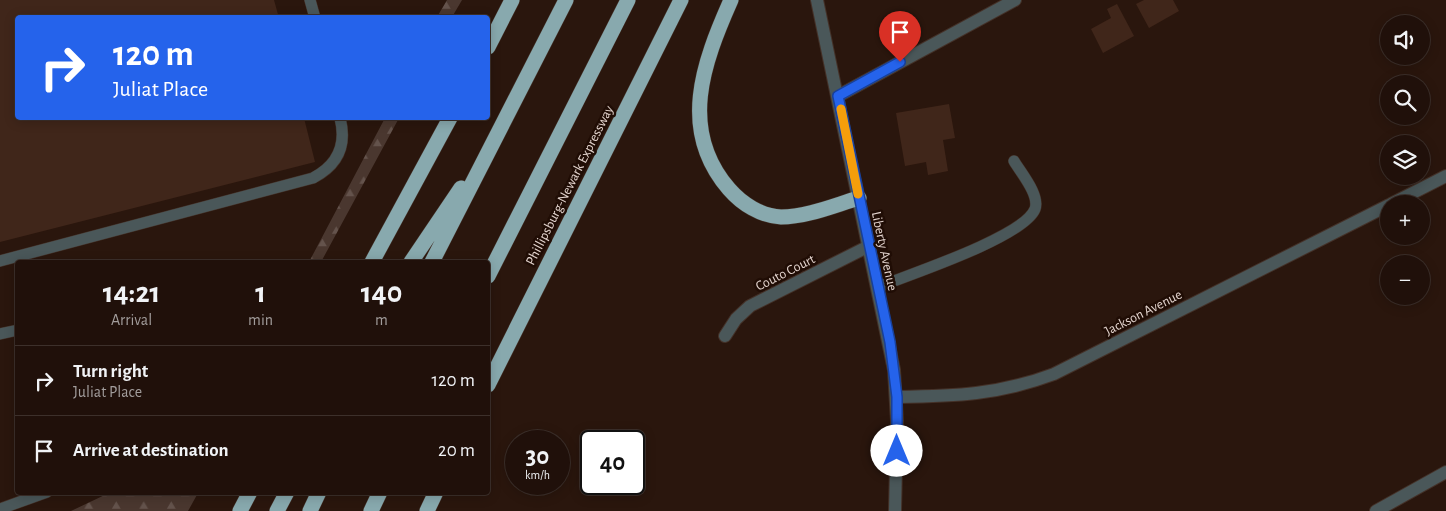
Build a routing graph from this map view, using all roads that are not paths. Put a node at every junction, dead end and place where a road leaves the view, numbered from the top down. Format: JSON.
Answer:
{"nodes":[{"id":1,"x":310,"y":0,"type":"edge"},
{"id":2,"x":512,"y":0,"type":"edge"},
{"id":3,"x":566,"y":0,"type":"edge"},
{"id":4,"x":628,"y":0,"type":"edge"},
{"id":5,"x":681,"y":0,"type":"edge"},
{"id":6,"x":731,"y":0,"type":"edge"},
{"id":7,"x":817,"y":0,"type":"edge"},
{"id":8,"x":1015,"y":0,"type":"edge"},
{"id":9,"x":314,"y":15,"type":"edge"},
{"id":10,"x":490,"y":43,"type":"edge"},
{"id":11,"x":838,"y":96,"type":"junction"},
{"id":12,"x":340,"y":120,"type":"edge"},
{"id":13,"x":449,"y":120,"type":"edge"},
{"id":14,"x":497,"y":135,"type":"junction"},
{"id":15,"x":1014,"y":161,"type":"dead end"},
{"id":16,"x":1446,"y":176,"type":"edge"},
{"id":17,"x":1408,"y":195,"type":"edge"},
{"id":18,"x":859,"y":198,"type":"junction"},
{"id":19,"x":1380,"y":209,"type":"edge"},
{"id":20,"x":869,"y":246,"type":"junction"},
{"id":21,"x":373,"y":260,"type":"edge"},
{"id":22,"x":412,"y":260,"type":"edge"},
{"id":23,"x":433,"y":260,"type":"edge"},
{"id":24,"x":0,"y":261,"type":"edge"},
{"id":25,"x":490,"y":272,"type":"edge"},
{"id":26,"x":878,"y":287,"type":"junction"},
{"id":27,"x":15,"y":331,"type":"edge"},
{"id":28,"x":0,"y":334,"type":"edge"},
{"id":29,"x":725,"y":336,"type":"dead end"},
{"id":30,"x":490,"y":381,"type":"edge"},
{"id":31,"x":897,"y":397,"type":"junction"},
{"id":32,"x":1446,"y":472,"type":"edge"},
{"id":33,"x":39,"y":495,"type":"edge"},
{"id":34,"x":248,"y":495,"type":"edge"},
{"id":35,"x":285,"y":495,"type":"edge"},
{"id":36,"x":318,"y":495,"type":"edge"},
{"id":37,"x":379,"y":495,"type":"edge"},
{"id":38,"x":435,"y":495,"type":"edge"},
{"id":39,"x":0,"y":509,"type":"edge"},
{"id":40,"x":240,"y":511,"type":"edge"},
{"id":41,"x":277,"y":511,"type":"edge"},
{"id":42,"x":310,"y":511,"type":"edge"},
{"id":43,"x":371,"y":511,"type":"edge"},
{"id":44,"x":427,"y":511,"type":"edge"},
{"id":45,"x":895,"y":511,"type":"edge"},
{"id":46,"x":1376,"y":511,"type":"edge"}],
"edges":[{"from":1,"to":9,"type":"lane"},
{"from":2,"to":10,"type":"highway"},
{"from":3,"to":14,"type":"highway"},
{"from":4,"to":25,"type":"highway"},
{"from":5,"to":30,"type":"highway","name":"Phillipsburg-Newark Expressway"},
{"from":6,"to":18,"type":"highway"},
{"from":7,"to":11,"type":"street","name":"Liberty Avenue"},
{"from":8,"to":11,"type":"street"},
{"from":11,"to":18,"type":"street","name":"Liberty Avenue"},
{"from":12,"to":24,"type":"lane"},
{"from":13,"to":21,"type":"highway"},
{"from":14,"to":22,"type":"highway"},
{"from":14,"to":23,"type":"highway"},
{"from":15,"to":26,"type":"lane"},
{"from":16,"to":17,"type":"street","name":"Jackson Avenue"},
{"from":18,"to":20,"type":"street","name":"Liberty Avenue"},
{"from":19,"to":31,"type":"street","name":"Jackson Avenue"},
{"from":20,"to":26,"type":"street","name":"Liberty Avenue"},
{"from":20,"to":29,"type":"street","name":"Couto Court"},
{"from":26,"to":31,"type":"street","name":"Liberty Avenue"},
{"from":27,"to":28,"type":"lane"},
{"from":31,"to":45,"type":"street","name":"Liberty Avenue"},
{"from":32,"to":46,"type":"street"},
{"from":33,"to":39,"type":"lane"},
{"from":34,"to":40,"type":"highway"},
{"from":35,"to":41,"type":"highway"},
{"from":36,"to":42,"type":"highway"},
{"from":37,"to":43,"type":"highway"},
{"from":38,"to":44,"type":"highway"}]}
